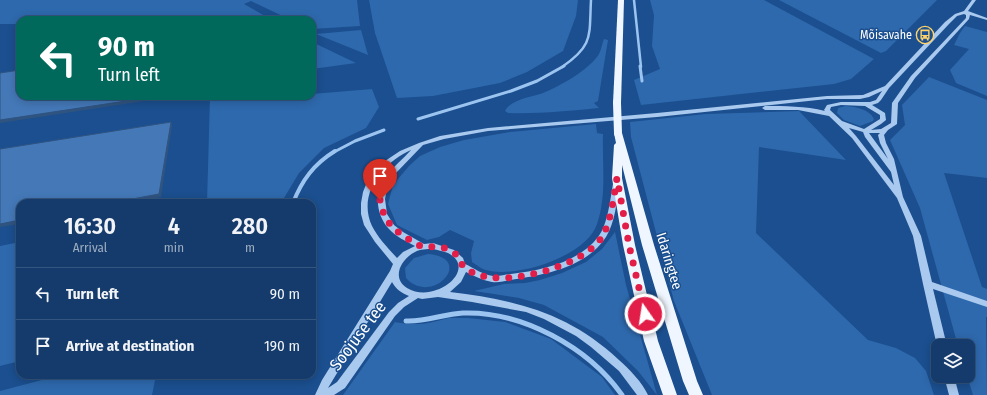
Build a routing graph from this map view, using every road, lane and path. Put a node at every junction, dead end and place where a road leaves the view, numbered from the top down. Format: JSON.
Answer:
{"nodes":[{"id":1,"x":621,"y":0,"type":"edge"},
{"id":2,"x":968,"y":0,"type":"edge"},
{"id":3,"x":974,"y":1,"type":"edge"},
{"id":4,"x":965,"y":12,"type":"junction"},
{"id":5,"x":987,"y":19,"type":"edge"},
{"id":6,"x":887,"y":87,"type":"junction"},
{"id":7,"x":844,"y":98,"type":"junction"},
{"id":8,"x":866,"y":104,"type":"junction"},
{"id":9,"x":748,"y":107,"type":"junction"},
{"id":10,"x":830,"y":114,"type":"junction"},
{"id":11,"x":836,"y":120,"type":"junction"},
{"id":12,"x":885,"y":130,"type":"junction"},
{"id":13,"x":865,"y":131,"type":"junction"},
{"id":14,"x":618,"y":133,"type":"junction"},
{"id":15,"x":419,"y":145,"type":"junction"},
{"id":16,"x":896,"y":174,"type":"junction"},
{"id":17,"x":617,"y":178,"type":"junction"},
{"id":18,"x":900,"y":198,"type":"junction"},
{"id":19,"x":422,"y":247,"type":"junction"},
{"id":20,"x":396,"y":262,"type":"junction"},
{"id":21,"x":463,"y":266,"type":"junction"},
{"id":22,"x":394,"y":273,"type":"junction"},
{"id":23,"x":927,"y":284,"type":"junction"},
{"id":24,"x":439,"y":294,"type":"junction"},
{"id":25,"x":416,"y":295,"type":"junction"},
{"id":26,"x":987,"y":304,"type":"edge"},
{"id":27,"x":940,"y":339,"type":"edge"},
{"id":28,"x":951,"y":383,"type":"edge"},
{"id":29,"x":320,"y":395,"type":"edge"},
{"id":30,"x":324,"y":395,"type":"edge"},
{"id":31,"x":644,"y":395,"type":"edge"},
{"id":32,"x":670,"y":395,"type":"edge"},
{"id":33,"x":696,"y":395,"type":"edge"},
{"id":34,"x":954,"y":395,"type":"edge"}],
"edges":[{"from":1,"to":14,"type":"main road","name":"Idaringtee","bridge":true},
{"from":2,"to":3,"type":"street"},
{"from":3,"to":4,"type":"street"},
{"from":4,"to":5,"type":"street"},
{"from":4,"to":6,"type":"street"},
{"from":4,"to":12,"type":"street"},
{"from":6,"to":7,"type":"street"},
{"from":6,"to":8,"type":"street"},
{"from":7,"to":8,"type":"street"},
{"from":7,"to":9,"type":"street"},
{"from":8,"to":10,"type":"street"},
{"from":8,"to":13,"type":"street"},
{"from":9,"to":10,"type":"street"},
{"from":9,"to":15,"type":"street"},
{"from":10,"to":11,"type":"street"},
{"from":11,"to":13,"type":"street"},
{"from":11,"to":18,"type":"street"},
{"from":12,"to":13,"type":"street"},
{"from":12,"to":16,"type":"street"},
{"from":13,"to":16,"type":"street"},
{"from":14,"to":17,"type":"main road","name":"Idaringtee"},
{"from":14,"to":33,"type":"main road","name":"Idaringtee"},
{"from":15,"to":19,"type":"street"},
{"from":15,"to":20,"type":"street"},
{"from":16,"to":18,"type":"street"},
{"from":17,"to":21,"type":"street"},
{"from":17,"to":32,"type":"main road","name":"Idaringtee"},
{"from":18,"to":23,"type":"street"},
{"from":19,"to":20,"type":"street"},
{"from":19,"to":21,"type":"street"},
{"from":20,"to":22,"type":"street"},
{"from":21,"to":24,"type":"street"},
{"from":22,"to":25,"type":"street"},
{"from":22,"to":29,"type":"street","name":"Soojuse tee"},
{"from":23,"to":26,"type":"street"},
{"from":23,"to":27,"type":"street"},
{"from":24,"to":25,"type":"street"},
{"from":24,"to":31,"type":"street"},
{"from":25,"to":30,"type":"street","name":"Soojuse tee"},
{"from":28,"to":34,"type":"street"}]}
